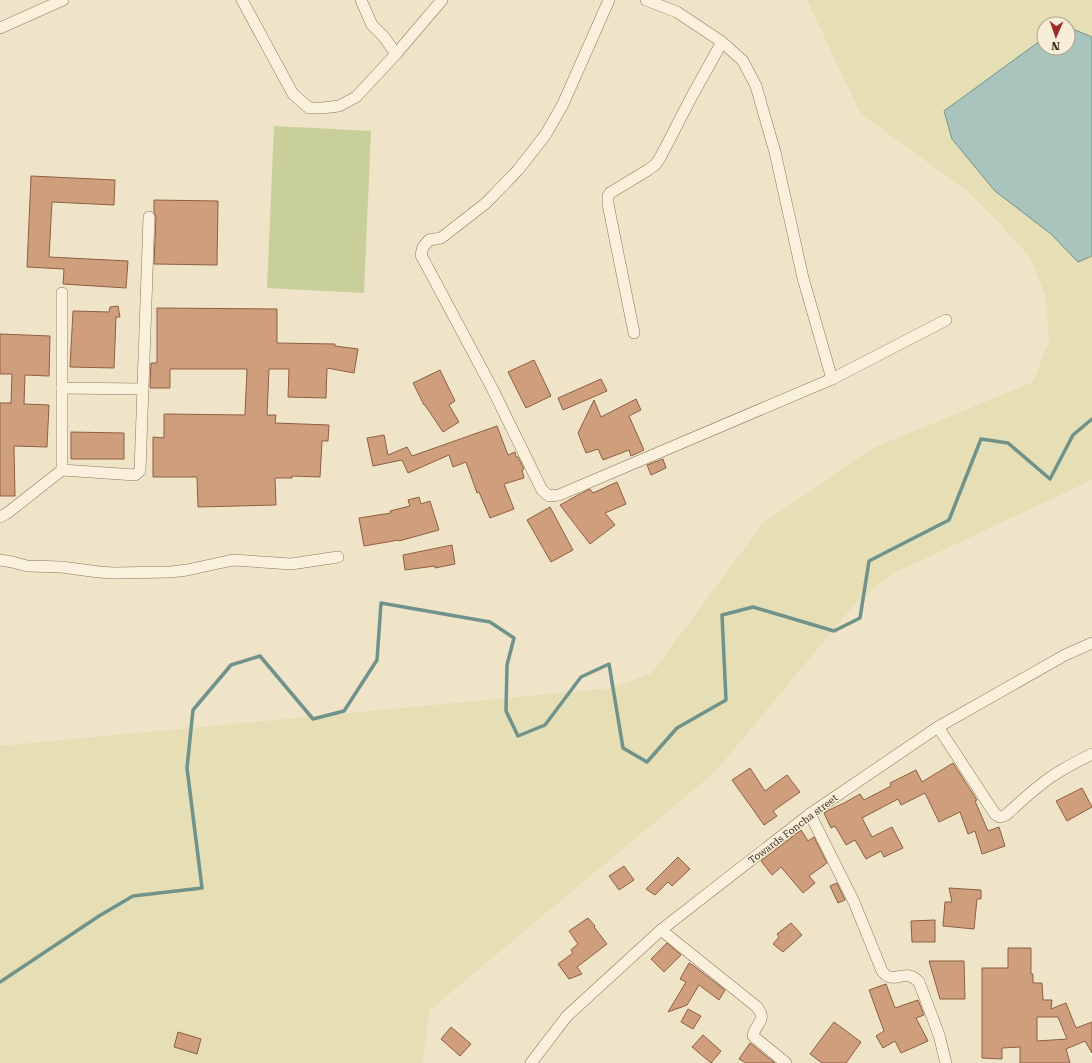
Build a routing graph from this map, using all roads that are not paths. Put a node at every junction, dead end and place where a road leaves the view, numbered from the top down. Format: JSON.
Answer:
{"nodes":[{"id":1,"x":63,"y":0,"type":"edge"},
{"id":2,"x":242,"y":0,"type":"edge"},
{"id":3,"x":361,"y":0,"type":"edge"},
{"id":4,"x":442,"y":0,"type":"edge"},
{"id":5,"x":609,"y":0,"type":"edge"},
{"id":6,"x":646,"y":0,"type":"edge"},
{"id":7,"x":0,"y":28,"type":"edge"},
{"id":8,"x":722,"y":42,"type":"junction"},
{"id":9,"x":396,"y":54,"type":"junction"},
{"id":10,"x":149,"y":217,"type":"dead end"},
{"id":11,"x":62,"y":293,"type":"dead end"},
{"id":12,"x":946,"y":320,"type":"dead end"},
{"id":13,"x":634,"y":333,"type":"dead end"},
{"id":14,"x":832,"y":379,"type":"junction"},
{"id":15,"x":62,"y":388,"type":"junction"},
{"id":16,"x":143,"y":389,"type":"junction"},
{"id":17,"x":62,"y":470,"type":"junction"},
{"id":18,"x":0,"y":517,"type":"edge"},
{"id":19,"x":338,"y":557,"type":"dead end"},
{"id":20,"x":0,"y":560,"type":"edge"},
{"id":21,"x":1092,"y":643,"type":"edge"},
{"id":22,"x":938,"y":728,"type":"junction"},
{"id":23,"x":1092,"y":754,"type":"edge"},
{"id":24,"x":810,"y":814,"type":"junction"},
{"id":25,"x":661,"y":930,"type":"junction"},
{"id":26,"x":531,"y":1063,"type":"edge"},
{"id":27,"x":786,"y":1063,"type":"edge"},
{"id":28,"x":946,"y":1063,"type":"edge"}],
"edges":[{"from":1,"to":7,"type":"street"},
{"from":2,"to":9,"type":"street"},
{"from":3,"to":9,"type":"street"},
{"from":4,"to":9,"type":"street"},
{"from":5,"to":14,"type":"street"},
{"from":6,"to":8,"type":"street"},
{"from":8,"to":13,"type":"street"},
{"from":8,"to":14,"type":"street"},
{"from":10,"to":16,"type":"street"},
{"from":11,"to":15,"type":"street"},
{"from":12,"to":14,"type":"street"},
{"from":15,"to":16,"type":"street"},
{"from":15,"to":17,"type":"street"},
{"from":16,"to":17,"type":"street"},
{"from":17,"to":18,"type":"street"},
{"from":19,"to":20,"type":"street"},
{"from":21,"to":22,"type":"street","name":"Towards Foncha street"},
{"from":22,"to":23,"type":"street"},
{"from":22,"to":24,"type":"street","name":"Towards Foncha street"},
{"from":24,"to":25,"type":"street","name":"Towards Foncha street"},
{"from":24,"to":28,"type":"street"},
{"from":25,"to":26,"type":"street","name":"Towards Foncha street"},
{"from":25,"to":27,"type":"street"}]}
